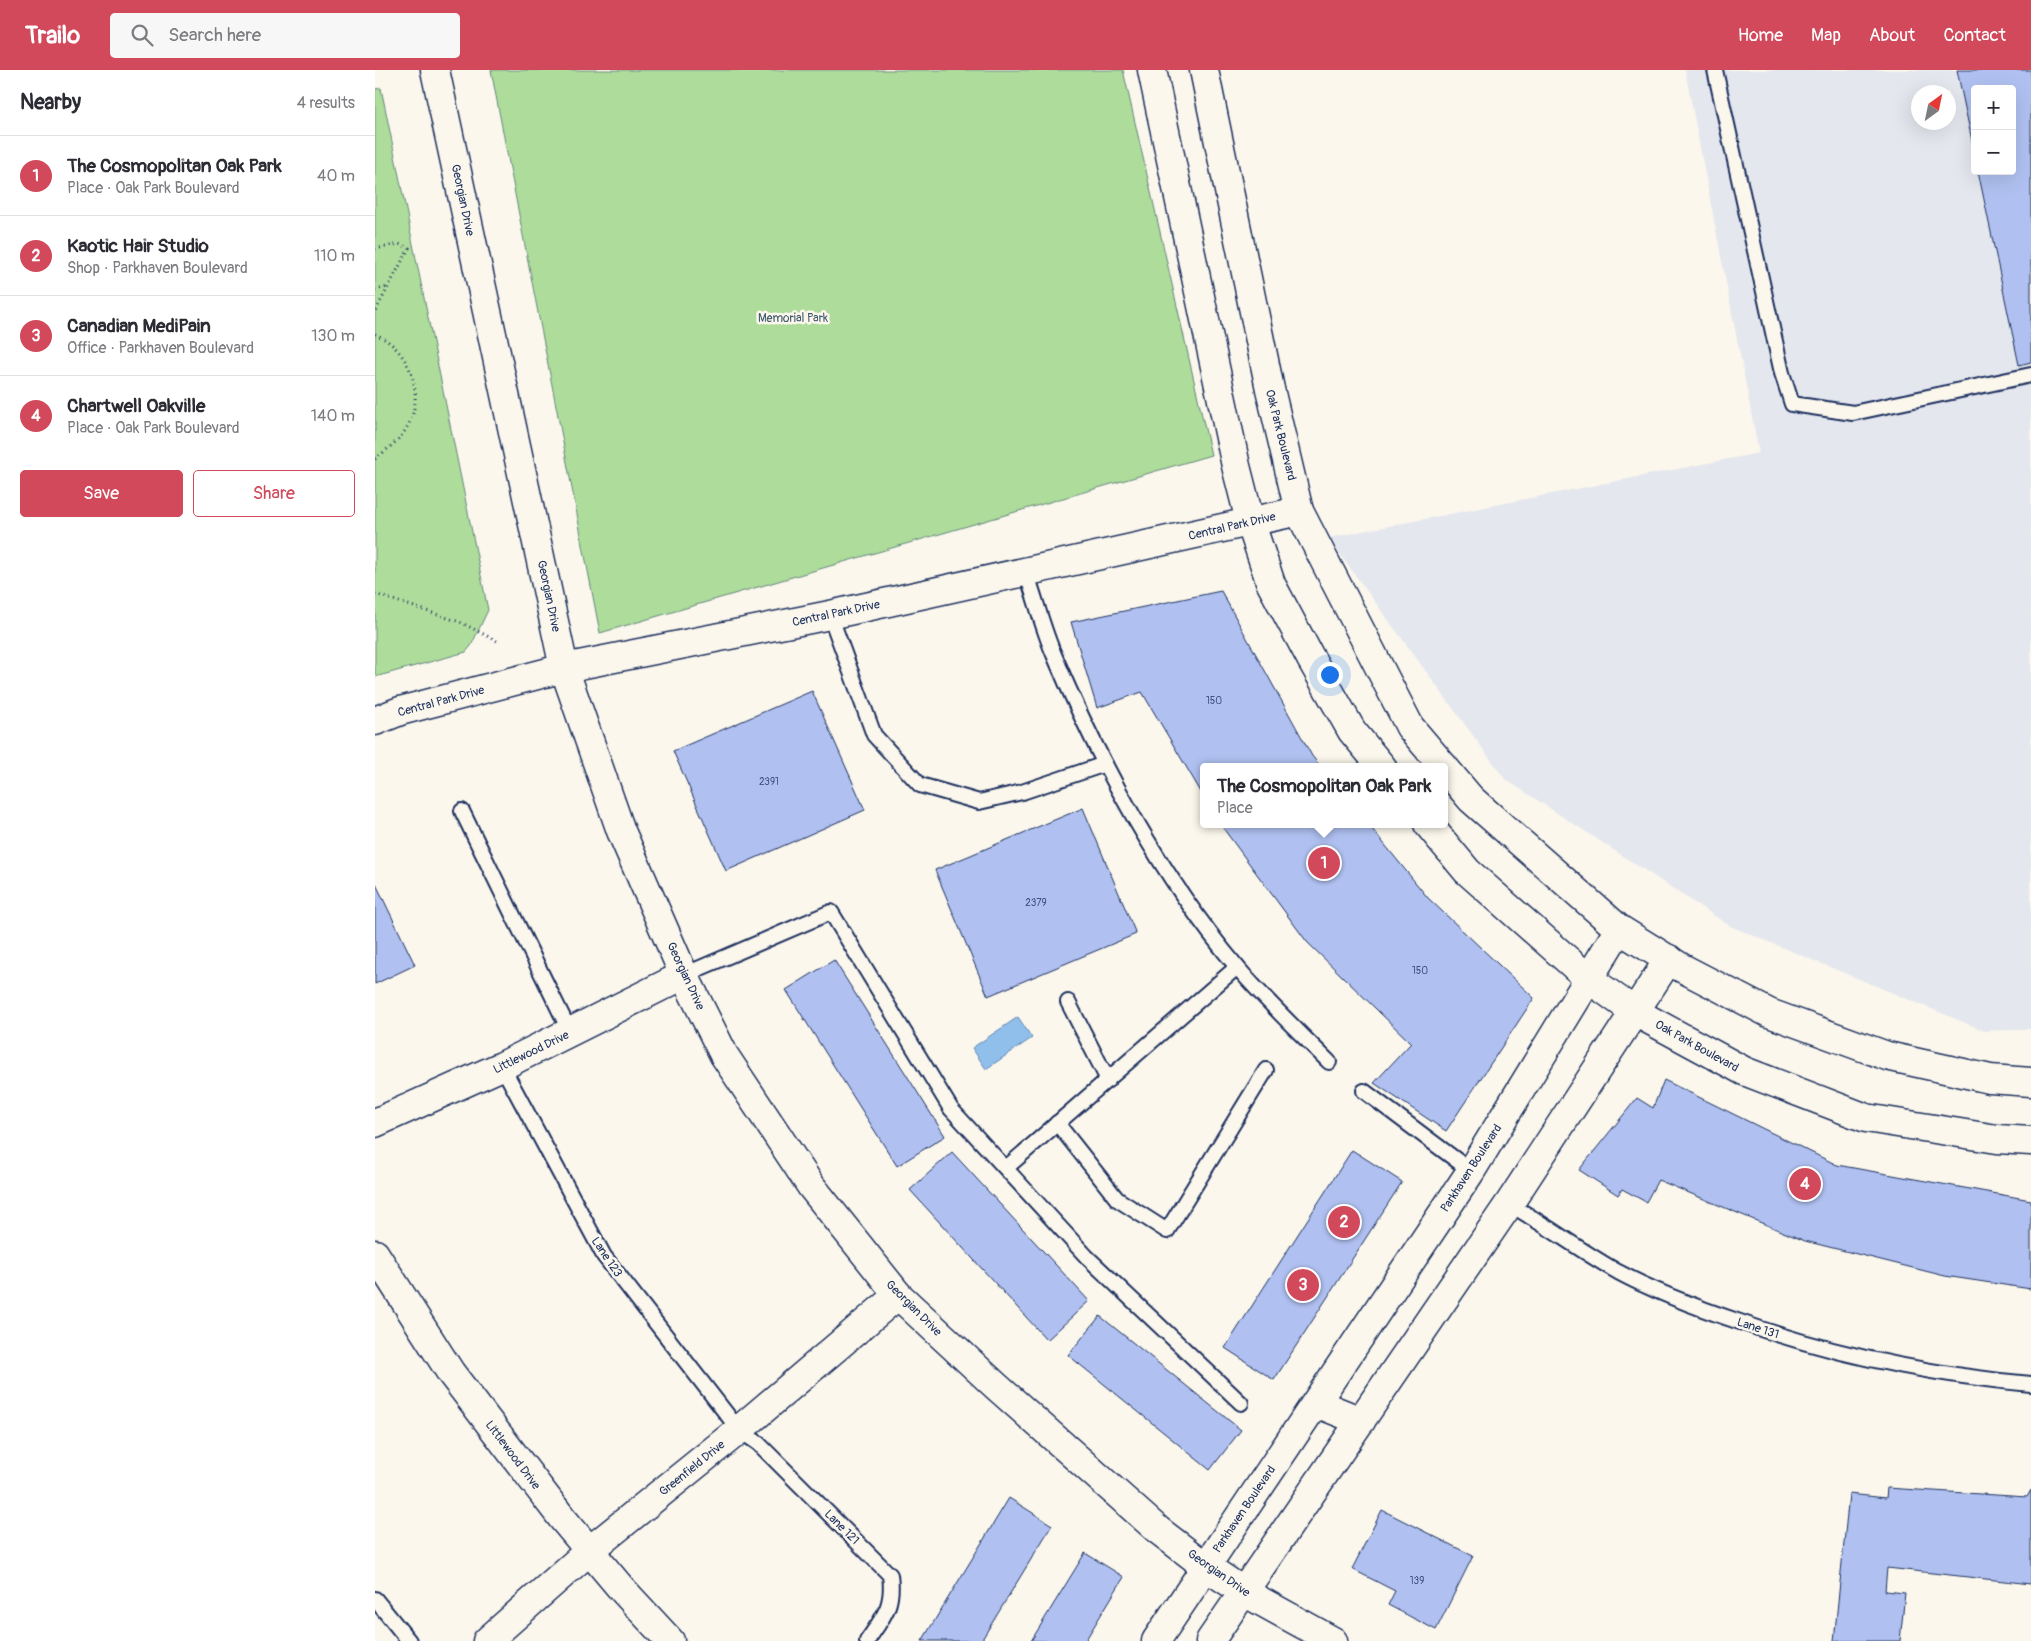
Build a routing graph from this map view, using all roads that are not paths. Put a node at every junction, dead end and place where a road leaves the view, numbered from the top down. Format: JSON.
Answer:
{"nodes":[{"id":1,"x":435,"y":70,"type":"edge"},
{"id":2,"x":1152,"y":70,"type":"edge"},
{"id":3,"x":1204,"y":70,"type":"edge"},
{"id":4,"x":1715,"y":70,"type":"edge"},
{"id":5,"x":2031,"y":375,"type":"edge"},
{"id":6,"x":1299,"y":511,"type":"junction"},
{"id":7,"x":1250,"y":522,"type":"junction"},
{"id":8,"x":1026,"y":572,"type":"junction"},
{"id":9,"x":830,"y":615,"type":"junction"},
{"id":10,"x":564,"y":668,"type":"junction"},
{"id":11,"x":375,"y":721,"type":"edge"},
{"id":12,"x":1379,"y":763,"type":"edge"},
{"id":13,"x":1441,"y":763,"type":"edge"},
{"id":14,"x":1105,"y":764,"type":"junction"},
{"id":15,"x":1448,"y":772,"type":"edge"},
{"id":16,"x":462,"y":811,"type":"dead end"},
{"id":17,"x":1432,"y":828,"type":"edge"},
{"id":18,"x":1619,"y":929,"type":"junction"},
{"id":19,"x":1669,"y":959,"type":"junction"},
{"id":20,"x":1237,"y":967,"type":"junction"},
{"id":21,"x":684,"y":974,"type":"junction"},
{"id":22,"x":1589,"y":978,"type":"junction"},
{"id":23,"x":1067,"y":1002,"type":"dead end"},
{"id":24,"x":1635,"y":1012,"type":"junction"},
{"id":25,"x":570,"y":1032,"type":"junction"},
{"id":26,"x":1329,"y":1062,"type":"dead end"},
{"id":27,"x":502,"y":1066,"type":"junction"},
{"id":28,"x":1266,"y":1070,"type":"dead end"},
{"id":29,"x":1107,"y":1080,"type":"junction"},
{"id":30,"x":2031,"y":1082,"type":"edge"},
{"id":31,"x":1364,"y":1091,"type":"dead end"},
{"id":32,"x":1057,"y":1123,"type":"junction"},
{"id":33,"x":375,"y":1124,"type":"edge"},
{"id":34,"x":2031,"y":1141,"type":"edge"},
{"id":35,"x":1006,"y":1168,"type":"junction"},
{"id":36,"x":1471,"y":1171,"type":"junction"},
{"id":37,"x":1509,"y":1204,"type":"junction"},
{"id":38,"x":375,"y":1254,"type":"edge"},
{"id":39,"x":898,"y":1295,"type":"junction"},
{"id":40,"x":2031,"y":1384,"type":"edge"},
{"id":41,"x":1241,"y":1403,"type":"dead end"},
{"id":42,"x":1315,"y":1403,"type":"junction"},
{"id":43,"x":1361,"y":1421,"type":"junction"},
{"id":44,"x":739,"y":1430,"type":"junction"},
{"id":45,"x":589,"y":1551,"type":"junction"},
{"id":46,"x":1205,"y":1566,"type":"junction"},
{"id":47,"x":1244,"y":1592,"type":"junction"},
{"id":48,"x":375,"y":1599,"type":"edge"},
{"id":49,"x":409,"y":1641,"type":"edge"},
{"id":50,"x":487,"y":1641,"type":"edge"},
{"id":51,"x":670,"y":1641,"type":"edge"},
{"id":52,"x":867,"y":1641,"type":"edge"},
{"id":53,"x":1156,"y":1641,"type":"edge"},
{"id":54,"x":1210,"y":1641,"type":"edge"},
{"id":55,"x":1333,"y":1641,"type":"edge"}],
"edges":[{"from":1,"to":10,"type":"street","name":"Georgian Drive"},
{"from":2,"to":7,"type":"street"},
{"from":3,"to":6,"type":"street","name":"Oak Park Boulevard"},
{"from":4,"to":5,"type":"lane"},
{"from":6,"to":7,"type":"street","name":"Central Park Drive"},
{"from":6,"to":13,"type":"street","name":"Oak Park Boulevard"},
{"from":7,"to":8,"type":"street","name":"Central Park Drive"},
{"from":7,"to":12,"type":"street"},
{"from":8,"to":9,"type":"street","name":"Central Park Drive"},
{"from":8,"to":14,"type":"lane"},
{"from":9,"to":10,"type":"street","name":"Central Park Drive"},
{"from":9,"to":14,"type":"lane"},
{"from":10,"to":11,"type":"street","name":"Central Park Drive"},
{"from":10,"to":21,"type":"street","name":"Georgian Drive"},
{"from":14,"to":20,"type":"lane"},
{"from":15,"to":18,"type":"street","name":"Oak Park Boulevard"},
{"from":16,"to":25,"type":"lane"},
{"from":17,"to":22,"type":"street","name":"Oak Park Boulevard"},
{"from":18,"to":19,"type":"street","name":"Oak Park Boulevard"},
{"from":18,"to":22,"type":"street","name":"Parkhaven Boulevard"},
{"from":19,"to":24,"type":"street"},
{"from":19,"to":30,"type":"street","name":"Oak Park Boulevard"},
{"from":20,"to":26,"type":"lane"},
{"from":20,"to":29,"type":"lane"},
{"from":21,"to":25,"type":"street","name":"Littlewood Drive"},
{"from":21,"to":35,"type":"lane"},
{"from":21,"to":39,"type":"street","name":"Georgian Drive"},
{"from":22,"to":24,"type":"street","name":"Oak Park Boulevard"},
{"from":22,"to":36,"type":"street","name":"Parkhaven Boulevard"},
{"from":23,"to":29,"type":"lane"},
{"from":24,"to":34,"type":"street","name":"Oak Park Boulevard"},
{"from":24,"to":37,"type":"street"},
{"from":25,"to":27,"type":"street","name":"Littlewood Drive"},
{"from":27,"to":33,"type":"street","name":"Littlewood Drive"},
{"from":27,"to":44,"type":"lane","name":"Lane 123"},
{"from":28,"to":32,"type":"lane"},
{"from":29,"to":32,"type":"lane"},
{"from":31,"to":36,"type":"lane"},
{"from":32,"to":35,"type":"lane"},
{"from":35,"to":41,"type":"lane"},
{"from":36,"to":42,"type":"street","name":"Parkhaven Boulevard"},
{"from":37,"to":40,"type":"lane","name":"Lane 131"},
{"from":37,"to":43,"type":"street"},
{"from":38,"to":45,"type":"street","name":"Littlewood Drive"},
{"from":39,"to":44,"type":"street","name":"Greenfield Drive"},
{"from":39,"to":46,"type":"street","name":"Georgian Drive"},
{"from":42,"to":43,"type":"street"},
{"from":42,"to":46,"type":"street","name":"Parkhaven Boulevard"},
{"from":43,"to":47,"type":"street"},
{"from":44,"to":45,"type":"street","name":"Greenfield Drive"},
{"from":44,"to":52,"type":"lane","name":"Lane 121"},
{"from":45,"to":50,"type":"street","name":"Greenfield Drive"},
{"from":45,"to":51,"type":"street","name":"Littlewood Drive"},
{"from":46,"to":47,"type":"street","name":"Georgian Drive"},
{"from":46,"to":53,"type":"street","name":"Parkhaven Boulevard"},
{"from":47,"to":54,"type":"street"},
{"from":47,"to":55,"type":"street","name":"Georgian Drive"},
{"from":48,"to":49,"type":"lane"}]}
